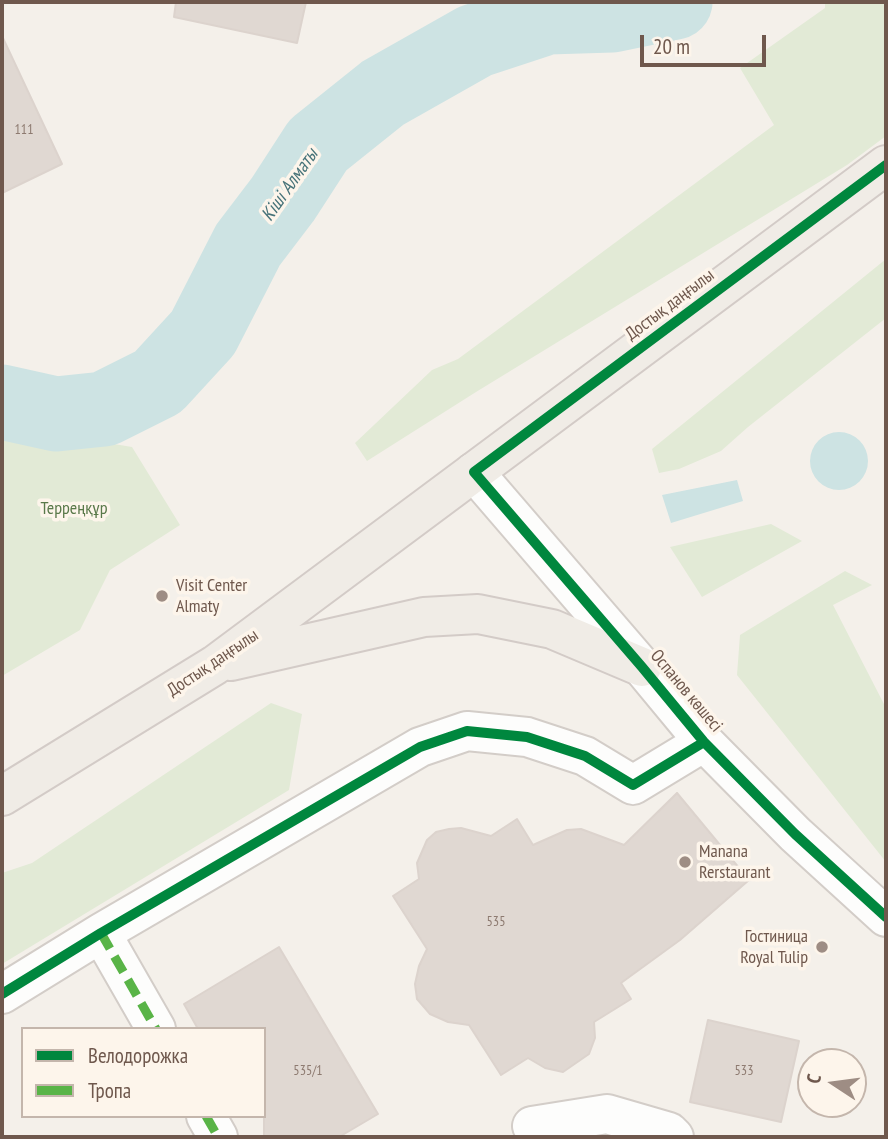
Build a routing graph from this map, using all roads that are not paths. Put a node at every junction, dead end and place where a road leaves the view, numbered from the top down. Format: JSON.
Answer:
{"nodes":[{"id":1,"x":886,"y":165,"type":"edge"},
{"id":2,"x":474,"y":472,"type":"junction"},
{"id":3,"x":215,"y":664,"type":"junction"},
{"id":4,"x":642,"y":667,"type":"junction"},
{"id":5,"x":704,"y":741,"type":"junction"},
{"id":6,"x":2,"y":796,"type":"edge"},
{"id":7,"x":886,"y":917,"type":"edge"},
{"id":8,"x":101,"y":933,"type":"junction"},
{"id":9,"x":2,"y":994,"type":"edge"},
{"id":10,"x":155,"y":1027,"type":"edge"},
{"id":11,"x":207,"y":1118,"type":"edge"},
{"id":12,"x":532,"y":1126,"type":"dead end"},
{"id":13,"x":218,"y":1137,"type":"edge"},
{"id":14,"x":674,"y":1137,"type":"edge"}],
"edges":[{"from":1,"to":2,"type":"main road","name":"Достық даңғылы"},
{"from":2,"to":3,"type":"main road","name":"Достық даңғылы"},
{"from":2,"to":4,"type":"street","name":"Оспанов көшесі"},
{"from":3,"to":4,"type":"main road"},
{"from":3,"to":6,"type":"main road","name":"Достық даңғылы"},
{"from":4,"to":5,"type":"street","name":"Оспанов көшесі"},
{"from":5,"to":7,"type":"street","name":"Оспанов көшесі"},
{"from":5,"to":8,"type":"street"},
{"from":8,"to":9,"type":"street"},
{"from":8,"to":10,"type":"street"},
{"from":11,"to":13,"type":"street"},
{"from":12,"to":14,"type":"street"}]}
